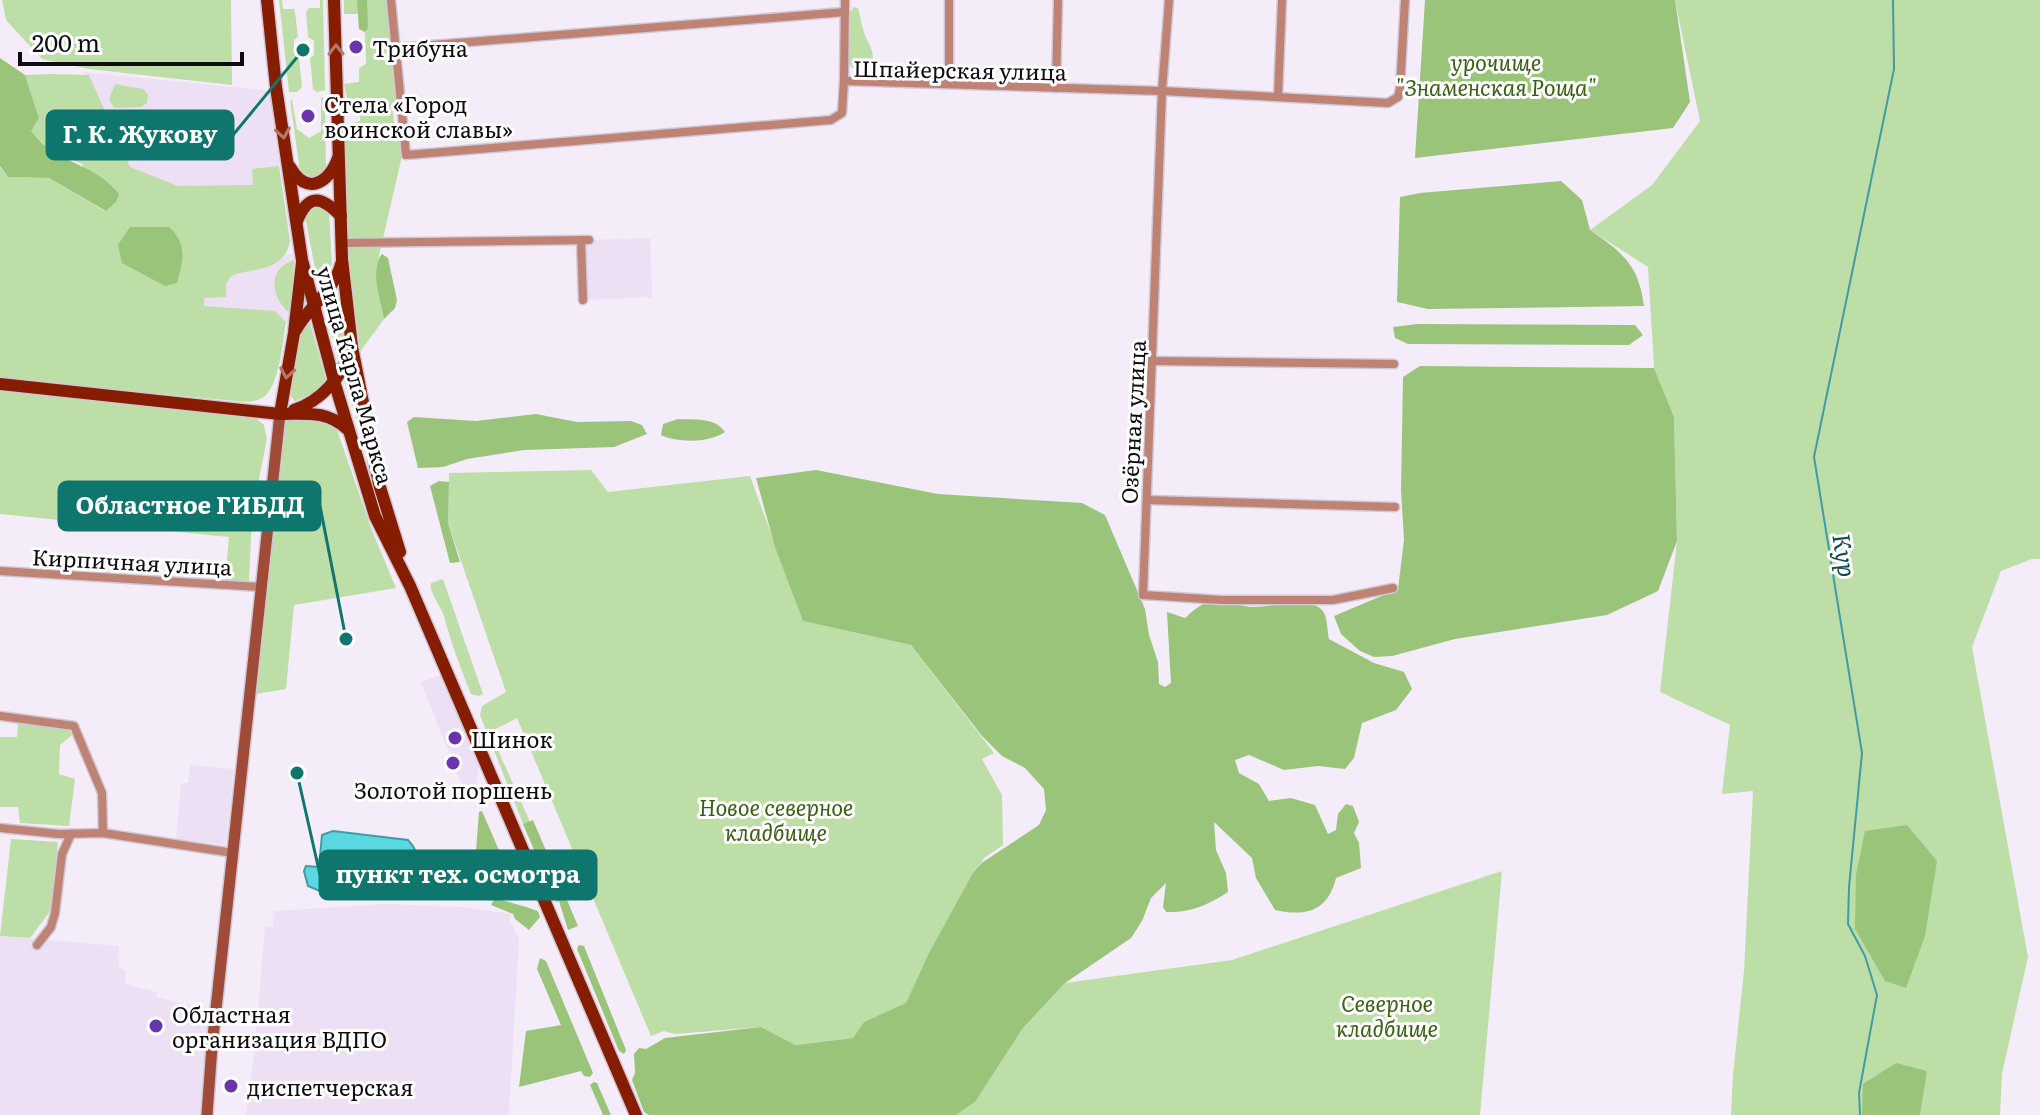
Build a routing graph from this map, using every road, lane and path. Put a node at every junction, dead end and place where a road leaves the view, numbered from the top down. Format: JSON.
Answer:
{"nodes":[{"id":1,"x":267,"y":0,"type":"edge"},
{"id":2,"x":334,"y":0,"type":"edge"},
{"id":3,"x":391,"y":0,"type":"edge"},
{"id":4,"x":845,"y":0,"type":"edge"},
{"id":5,"x":949,"y":0,"type":"edge"},
{"id":6,"x":1058,"y":0,"type":"edge"},
{"id":7,"x":1169,"y":0,"type":"edge"},
{"id":8,"x":1282,"y":0,"type":"edge"},
{"id":9,"x":1405,"y":0,"type":"edge"},
{"id":10,"x":845,"y":12,"type":"junction"},
{"id":11,"x":395,"y":48,"type":"junction"},
{"id":12,"x":844,"y":81,"type":"junction"},
{"id":13,"x":949,"y":83,"type":"junction"},
{"id":14,"x":1056,"y":88,"type":"junction"},
{"id":15,"x":1162,"y":91,"type":"junction"},
{"id":16,"x":1278,"y":96,"type":"junction"},
{"id":17,"x":339,"y":155,"type":"junction"},
{"id":18,"x":287,"y":161,"type":"junction"},
{"id":19,"x":341,"y":216,"type":"junction"},
{"id":20,"x":297,"y":221,"type":"junction"},
{"id":21,"x":341,"y":243,"type":"junction"},
{"id":22,"x":342,"y":259,"type":"junction"},
{"id":23,"x":302,"y":260,"type":"junction"},
{"id":24,"x":583,"y":300,"type":"dead end"},
{"id":25,"x":315,"y":304,"type":"junction"},
{"id":26,"x":294,"y":333,"type":"junction"},
{"id":27,"x":352,"y":347,"type":"junction"},
{"id":28,"x":1153,"y":361,"type":"junction"},
{"id":29,"x":1394,"y":364,"type":"dead end"},
{"id":30,"x":334,"y":381,"type":"junction"},
{"id":31,"x":0,"y":384,"type":"edge"},
{"id":32,"x":280,"y":414,"type":"junction"},
{"id":33,"x":349,"y":431,"type":"junction"},
{"id":34,"x":1147,"y":500,"type":"junction"},
{"id":35,"x":1395,"y":507,"type":"dead end"},
{"id":36,"x":0,"y":571,"type":"edge"},
{"id":37,"x":410,"y":586,"type":"junction"},
{"id":38,"x":261,"y":587,"type":"junction"},
{"id":39,"x":1393,"y":588,"type":"dead end"},
{"id":40,"x":0,"y":716,"type":"edge"},
{"id":41,"x":0,"y":828,"type":"edge"},
{"id":42,"x":103,"y":833,"type":"junction"},
{"id":43,"x":71,"y":834,"type":"junction"},
{"id":44,"x":233,"y":853,"type":"junction"},
{"id":45,"x":37,"y":945,"type":"dead end"},
{"id":46,"x":207,"y":1115,"type":"edge"},
{"id":47,"x":636,"y":1115,"type":"edge"}],
"edges":[{"from":1,"to":18,"type":"main road","one_way":true},
{"from":17,"to":2,"type":"main road","one_way":true},
{"from":3,"to":11,"type":"street"},
{"from":4,"to":10,"type":"street"},
{"from":5,"to":13,"type":"street"},
{"from":6,"to":14,"type":"street"},
{"from":7,"to":15,"type":"street","name":"Озёрная улица"},
{"from":8,"to":16,"type":"street"},
{"from":9,"to":16,"type":"street","name":"Шпайерская улица"},
{"from":10,"to":11,"type":"street"},
{"from":10,"to":12,"type":"street"},
{"from":11,"to":12,"type":"street","name":"Шпайерская улица"},
{"from":12,"to":13,"type":"street","name":"Шпайерская улица"},
{"from":13,"to":14,"type":"street","name":"Шпайерская улица"},
{"from":14,"to":15,"type":"street","name":"Шпайерская улица"},
{"from":15,"to":16,"type":"street","name":"Шпайерская улица"},
{"from":15,"to":28,"type":"street","name":"Озёрная улица"},
{"from":17,"to":18,"type":"main road"},
{"from":17,"to":19,"type":"main road"},
{"from":18,"to":20,"type":"main road"},
{"from":19,"to":20,"type":"main road"},
{"from":19,"to":21,"type":"main road"},
{"from":20,"to":23,"type":"main road"},
{"from":21,"to":22,"type":"main road"},
{"from":21,"to":24,"type":"street"},
{"from":22,"to":25,"type":"main road"},
{"from":22,"to":27,"type":"main road"},
{"from":23,"to":25,"type":"main road","name":"улица Карла Маркса"},
{"from":23,"to":26,"type":"main road","name":"улица Карла Маркса"},
{"from":25,"to":26,"type":"main road"},
{"from":25,"to":30,"type":"main road","name":"улица Карла Маркса"},
{"from":26,"to":32,"type":"main road","name":"улица Карла Маркса","one_way":true},
{"from":27,"to":30,"type":"main road"},
{"from":27,"to":37,"type":"main road"},
{"from":28,"to":29,"type":"street"},
{"from":28,"to":34,"type":"street","name":"Озёрная улица"},
{"from":30,"to":32,"type":"main road"},
{"from":30,"to":33,"type":"main road","name":"улица Карла Маркса"},
{"from":31,"to":32,"type":"main road"},
{"from":32,"to":33,"type":"main road"},
{"from":32,"to":38,"type":"main road","name":"улица Карла Маркса"},
{"from":33,"to":37,"type":"main road","name":"улица Карла Маркса"},
{"from":34,"to":35,"type":"street"},
{"from":34,"to":39,"type":"street","name":"Озёрная улица"},
{"from":36,"to":38,"type":"street","name":"Кирпичная улица"},
{"from":37,"to":47,"type":"main road","name":"улица Карла Маркса"},
{"from":38,"to":44,"type":"main road","name":"улица Карла Маркса"},
{"from":40,"to":42,"type":"street"},
{"from":41,"to":43,"type":"street"},
{"from":42,"to":43,"type":"street"},
{"from":42,"to":44,"type":"street"},
{"from":43,"to":45,"type":"street"},
{"from":44,"to":46,"type":"main road","name":"улица Карла Маркса"}]}
